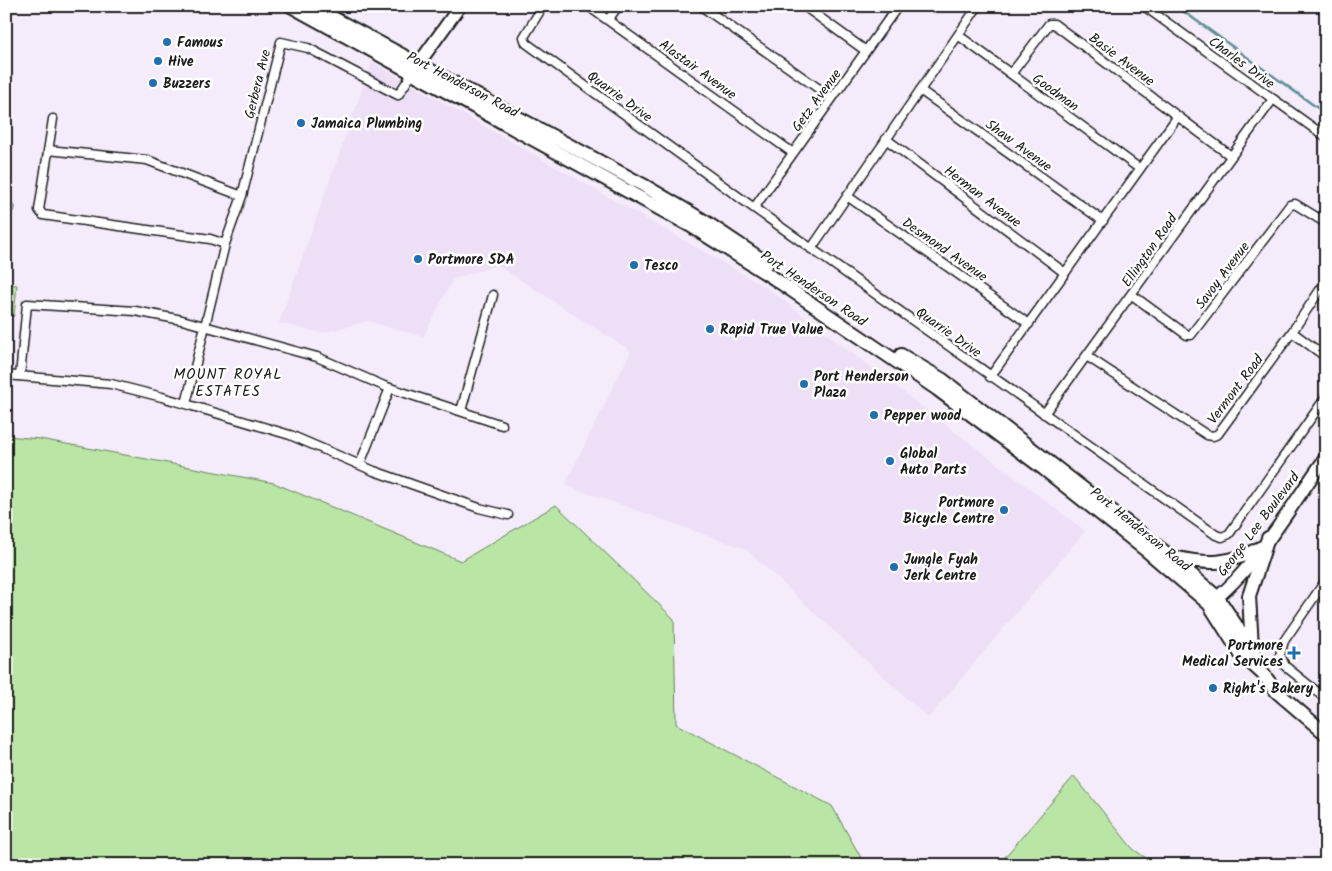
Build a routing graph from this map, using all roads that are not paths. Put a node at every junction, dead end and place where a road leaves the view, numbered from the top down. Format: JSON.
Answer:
{"nodes":[{"id":1,"x":291,"y":6,"type":"edge"},
{"id":2,"x":311,"y":6,"type":"edge"},
{"id":3,"x":460,"y":6,"type":"edge"},
{"id":4,"x":543,"y":6,"type":"edge"},
{"id":5,"x":588,"y":6,"type":"edge"},
{"id":6,"x":618,"y":6,"type":"edge"},
{"id":7,"x":701,"y":6,"type":"edge"},
{"id":8,"x":804,"y":6,"type":"edge"},
{"id":9,"x":898,"y":6,"type":"edge"},
{"id":10,"x":978,"y":6,"type":"edge"},
{"id":11,"x":1144,"y":6,"type":"edge"},
{"id":12,"x":608,"y":20,"type":"junction"},
{"id":13,"x":958,"y":35,"type":"junction"},
{"id":14,"x":866,"y":51,"type":"junction"},
{"id":15,"x":415,"y":69,"type":"junction"},
{"id":16,"x":1011,"y":74,"type":"junction"},
{"id":17,"x":920,"y":90,"type":"junction"},
{"id":18,"x":832,"y":98,"type":"junction"},
{"id":19,"x":1273,"y":99,"type":"junction"},
{"id":20,"x":1178,"y":116,"type":"junction"},
{"id":21,"x":52,"y":119,"type":"dead end"},
{"id":22,"x":1326,"y":137,"type":"edge"},
{"id":23,"x":886,"y":139,"type":"junction"},
{"id":24,"x":48,"y":150,"type":"junction"},
{"id":25,"x":793,"y":153,"type":"junction"},
{"id":26,"x":1231,"y":156,"type":"junction"},
{"id":27,"x":1140,"y":169,"type":"junction"},
{"id":28,"x":242,"y":196,"type":"junction"},
{"id":29,"x":847,"y":196,"type":"junction"},
{"id":30,"x":754,"y":208,"type":"junction"},
{"id":31,"x":1103,"y":221,"type":"junction"},
{"id":32,"x":1326,"y":223,"type":"edge"},
{"id":33,"x":225,"y":244,"type":"junction"},
{"id":34,"x":810,"y":249,"type":"junction"},
{"id":35,"x":1065,"y":273,"type":"junction"},
{"id":36,"x":1326,"y":281,"type":"edge"},
{"id":37,"x":493,"y":295,"type":"dead end"},
{"id":38,"x":1132,"y":295,"type":"junction"},
{"id":39,"x":1029,"y":324,"type":"junction"},
{"id":40,"x":205,"y":327,"type":"junction"},
{"id":41,"x":1292,"y":332,"type":"junction"},
{"id":42,"x":1088,"y":357,"type":"junction"},
{"id":43,"x":1326,"y":357,"type":"edge"},
{"id":44,"x":6,"y":375,"type":"edge"},
{"id":45,"x":20,"y":376,"type":"junction"},
{"id":46,"x":990,"y":377,"type":"junction"},
{"id":47,"x":390,"y":388,"type":"junction"},
{"id":48,"x":1326,"y":397,"type":"edge"},
{"id":49,"x":186,"y":404,"type":"junction"},
{"id":50,"x":461,"y":411,"type":"junction"},
{"id":51,"x":1044,"y":414,"type":"junction"},
{"id":52,"x":502,"y":425,"type":"dead end"},
{"id":53,"x":1326,"y":457,"type":"edge"},
{"id":54,"x":360,"y":464,"type":"junction"},
{"id":55,"x":508,"y":515,"type":"dead end"},
{"id":56,"x":1265,"y":543,"type":"junction"},
{"id":57,"x":1170,"y":556,"type":"junction"},
{"id":58,"x":1326,"y":580,"type":"edge"},
{"id":59,"x":1213,"y":601,"type":"junction"},
{"id":60,"x":1253,"y":650,"type":"junction"},
{"id":61,"x":1262,"y":673,"type":"junction"},
{"id":62,"x":1326,"y":699,"type":"edge"},
{"id":63,"x":1326,"y":734,"type":"edge"}],
"edges":[{"from":1,"to":15,"type":"main road","name":"Port Henderson Road"},
{"from":2,"to":15,"type":"main road","name":"Port Henderson Road"},
{"from":3,"to":15,"type":"main road"},
{"from":4,"to":30,"type":"street","name":"Quarrie Drive"},
{"from":5,"to":12,"type":"street","name":"Alastair Avenue"},
{"from":6,"to":12,"type":"street"},
{"from":7,"to":18,"type":"street"},
{"from":8,"to":14,"type":"street"},
{"from":9,"to":14,"type":"street","name":"Getz Avenue"},
{"from":10,"to":13,"type":"street"},
{"from":11,"to":19,"type":"street","name":"Charles Drive"},
{"from":12,"to":25,"type":"street","name":"Alastair Avenue"},
{"from":13,"to":16,"type":"street","name":"Goodman"},
{"from":13,"to":17,"type":"street"},
{"from":14,"to":18,"type":"street","name":"Getz Avenue"},
{"from":15,"to":28,"type":"street","name":"Gerbera Ave"},
{"from":15,"to":57,"type":"main road","name":"Port Henderson Road"},
{"from":15,"to":59,"type":"main road","name":"Port Henderson Road"},
{"from":16,"to":20,"type":"street","name":"Basie Avenue"},
{"from":16,"to":27,"type":"street","name":"Goodman"},
{"from":17,"to":23,"type":"street"},
{"from":17,"to":31,"type":"street","name":"Shaw Avenue"},
{"from":18,"to":25,"type":"street","name":"Getz Avenue"},
{"from":19,"to":22,"type":"street","name":"Charles Drive"},
{"from":19,"to":26,"type":"street","name":"Ellington Road"},
{"from":20,"to":26,"type":"street","name":"Basie Avenue"},
{"from":20,"to":27,"type":"street"},
{"from":21,"to":24,"type":"street"},
{"from":23,"to":29,"type":"street"},
{"from":23,"to":35,"type":"street","name":"Herman Avenue"},
{"from":24,"to":28,"type":"street"},
{"from":24,"to":33,"type":"street"},
{"from":25,"to":30,"type":"street","name":"Getz Avenue"},
{"from":26,"to":38,"type":"street","name":"Ellington Road"},
{"from":27,"to":31,"type":"street"},
{"from":28,"to":33,"type":"street","name":"Gerbera Ave"},
{"from":29,"to":34,"type":"street"},
{"from":29,"to":39,"type":"street","name":"Desmond Avenue"},
{"from":30,"to":34,"type":"street","name":"Quarrie Drive"},
{"from":31,"to":35,"type":"street"},
{"from":32,"to":38,"type":"street","name":"Savoy Avenue"},
{"from":33,"to":40,"type":"street","name":"Gerbera Ave"},
{"from":34,"to":46,"type":"street","name":"Quarrie Drive"},
{"from":35,"to":39,"type":"street"},
{"from":36,"to":41,"type":"street","name":"Vermont Road"},
{"from":37,"to":50,"type":"street"},
{"from":38,"to":42,"type":"street","name":"Ellington Road"},
{"from":39,"to":46,"type":"street"},
{"from":40,"to":45,"type":"street"},
{"from":40,"to":47,"type":"street"},
{"from":40,"to":49,"type":"street","name":"Gerbera Ave"},
{"from":41,"to":42,"type":"street","name":"Vermont Road"},
{"from":41,"to":43,"type":"street"},
{"from":42,"to":51,"type":"street","name":"Ellington Road"},
{"from":44,"to":45,"type":"street"},
{"from":45,"to":49,"type":"street"},
{"from":46,"to":51,"type":"street","name":"Quarrie Drive"},
{"from":47,"to":50,"type":"street"},
{"from":47,"to":54,"type":"street"},
{"from":48,"to":51,"type":"street","name":"Quarrie Drive"},
{"from":49,"to":54,"type":"street"},
{"from":50,"to":52,"type":"street"},
{"from":53,"to":56,"type":"main road","name":"George Lee Boulevard"},
{"from":54,"to":55,"type":"street"},
{"from":56,"to":57,"type":"main road"},
{"from":56,"to":59,"type":"main road","name":"George Lee Boulevard"},
{"from":56,"to":60,"type":"main road"},
{"from":57,"to":59,"type":"main road","name":"Port Henderson Road"},
{"from":58,"to":62,"type":"street"},
{"from":59,"to":60,"type":"main road","name":"Port Henderson Road"},
{"from":59,"to":61,"type":"main road","name":"Port Henderson Road"},
{"from":60,"to":61,"type":"main road","name":"Port Henderson Road"},
{"from":61,"to":63,"type":"main road","name":"Port Henderson Road"}]}
